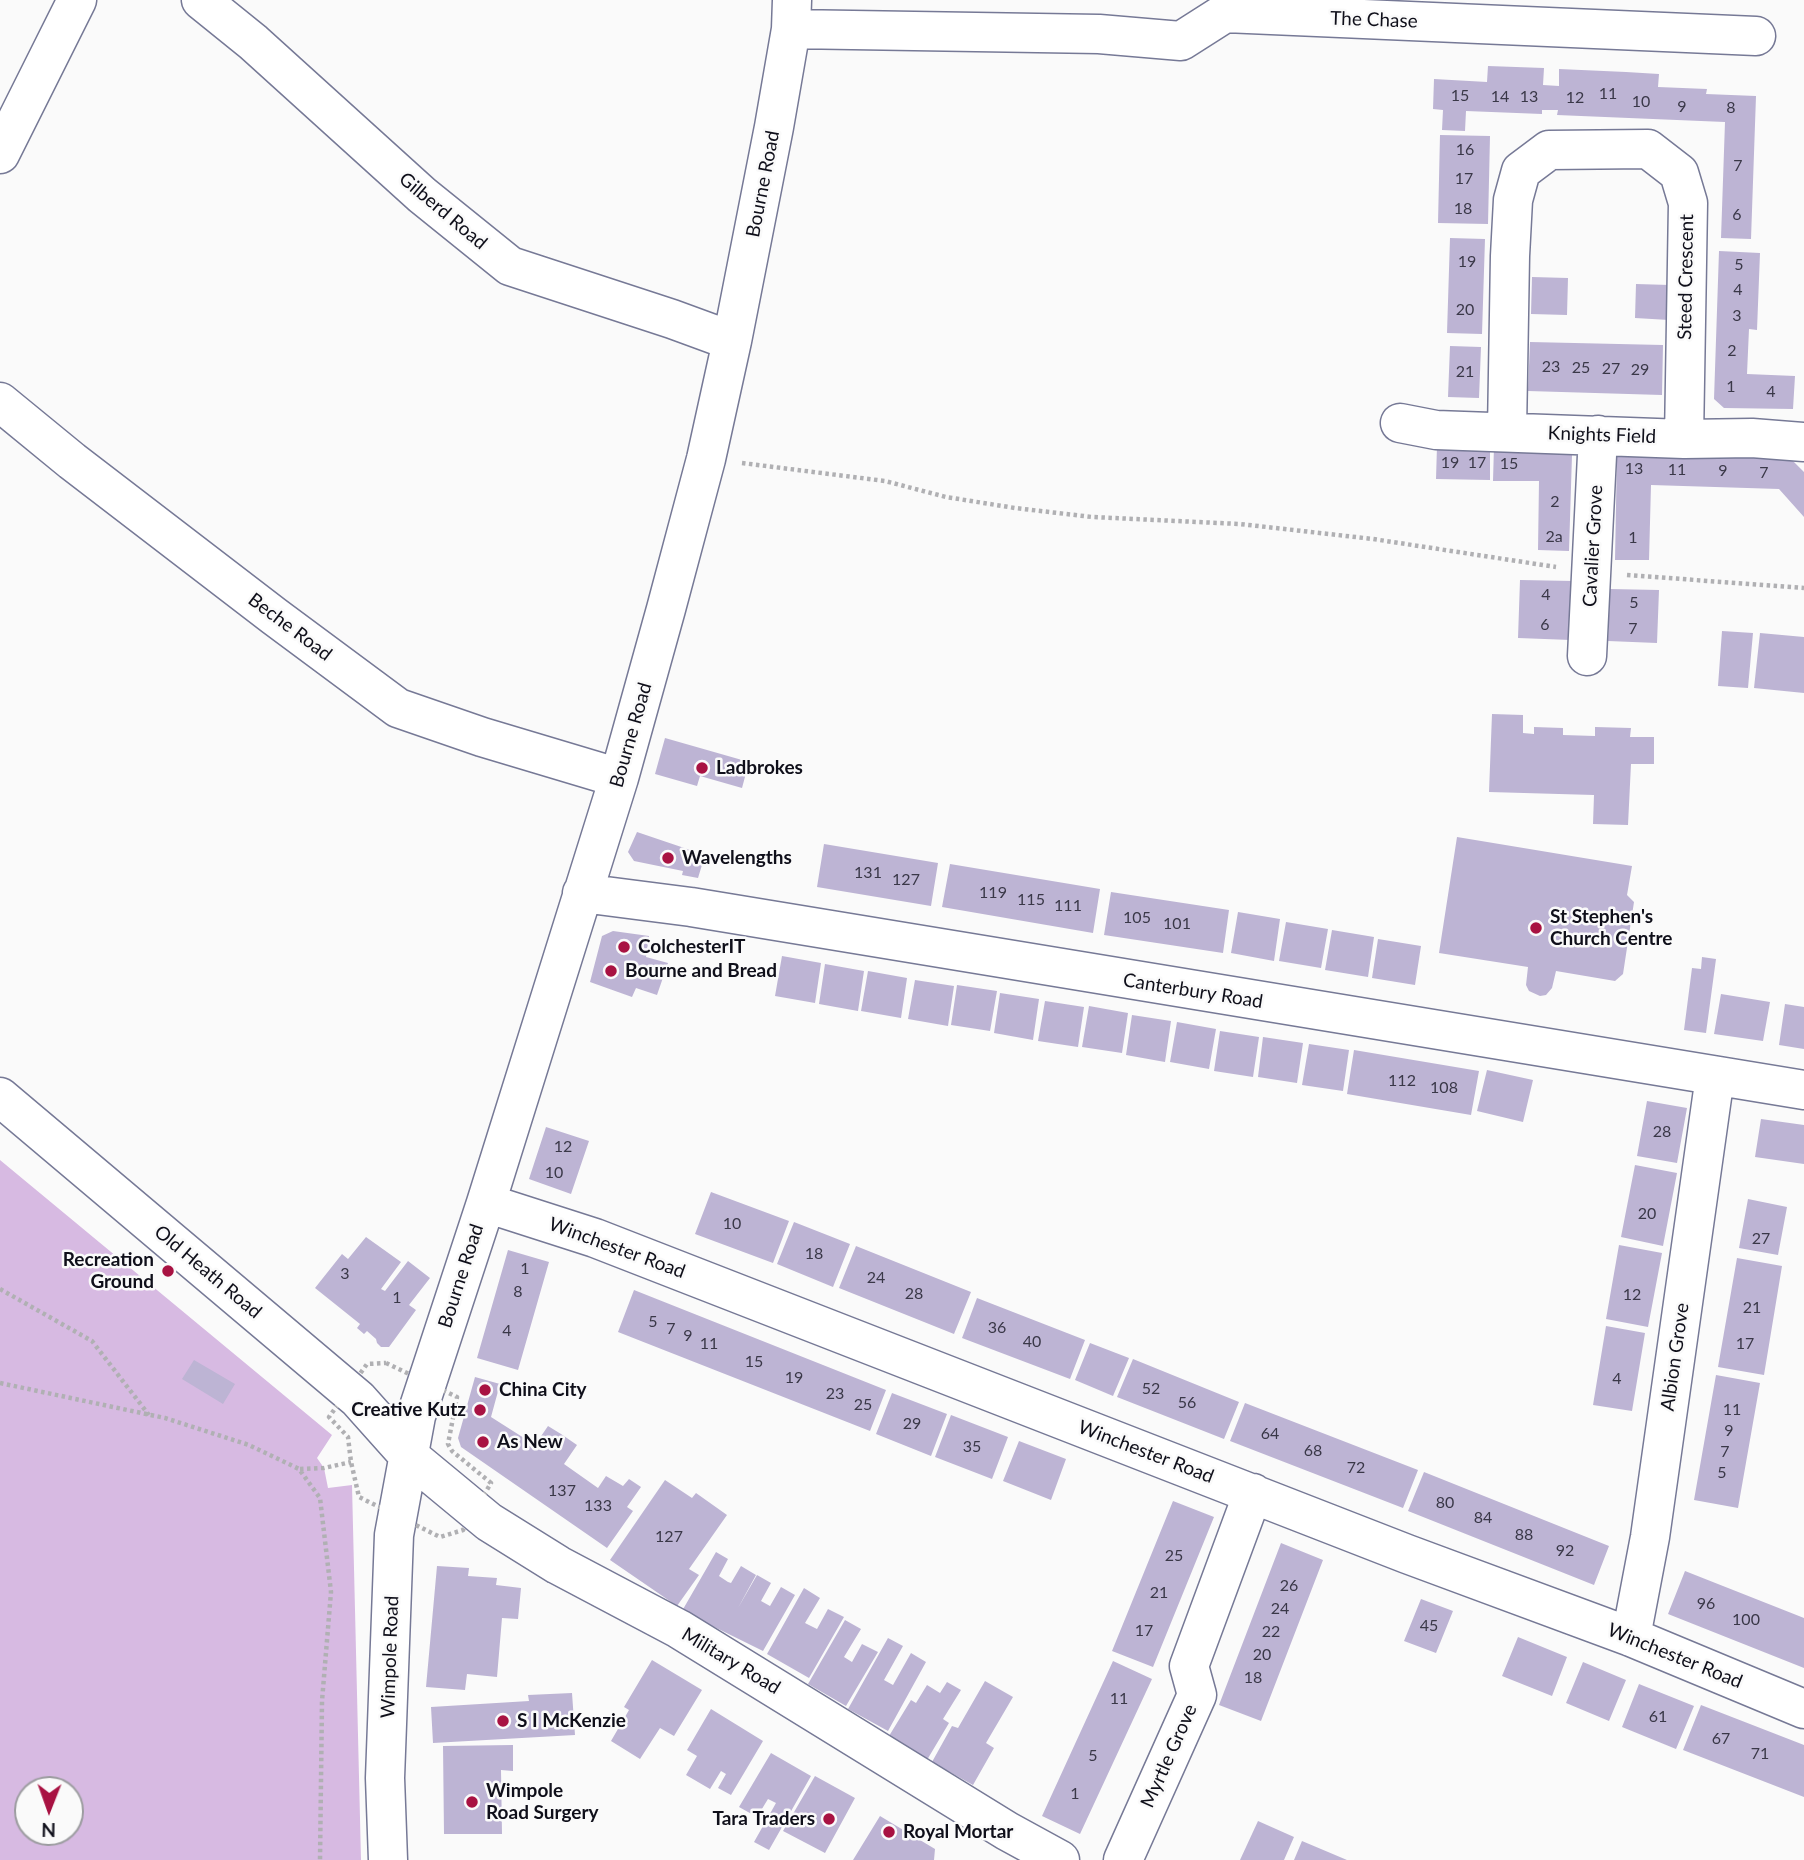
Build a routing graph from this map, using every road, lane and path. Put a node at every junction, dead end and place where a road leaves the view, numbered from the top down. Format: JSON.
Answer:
{"nodes":[{"id":1,"x":77,"y":0,"type":"edge"},
{"id":2,"x":201,"y":0,"type":"edge"},
{"id":3,"x":792,"y":15,"type":"edge"},
{"id":4,"x":1756,"y":36,"type":"dead end"},
{"id":5,"x":0,"y":154,"type":"edge"},
{"id":6,"x":732,"y":341,"type":"junction"},
{"id":7,"x":0,"y":402,"type":"edge"},
{"id":8,"x":1400,"y":423,"type":"dead end"},
{"id":9,"x":1507,"y":432,"type":"junction"},
{"id":10,"x":1598,"y":435,"type":"junction"},
{"id":11,"x":1684,"y":439,"type":"junction"},
{"id":12,"x":1804,"y":442,"type":"edge"},
{"id":13,"x":706,"y":459,"type":"junction"},
{"id":14,"x":1592,"y":572,"type":"junction"},
{"id":15,"x":1804,"y":588,"type":"edge"},
{"id":16,"x":1587,"y":656,"type":"dead end"},
{"id":17,"x":619,"y":778,"type":"junction"},
{"id":18,"x":582,"y":893,"type":"junction"},
{"id":19,"x":1715,"y":1076,"type":"junction"},
{"id":20,"x":1804,"y":1090,"type":"edge"},
{"id":21,"x":0,"y":1097,"type":"edge"},
{"id":22,"x":486,"y":1203,"type":"junction"},
{"id":23,"x":0,"y":1289,"type":"edge"},
{"id":24,"x":0,"y":1383,"type":"edge"},
{"id":25,"x":149,"y":1415,"type":"junction"},
{"id":26,"x":408,"y":1455,"type":"junction"},
{"id":27,"x":351,"y":1462,"type":"dead end"},
{"id":28,"x":299,"y":1469,"type":"junction"},
{"id":29,"x":1253,"y":1493,"type":"junction"},
{"id":30,"x":1631,"y":1637,"type":"junction"},
{"id":31,"x":1804,"y":1710,"type":"edge"},
{"id":32,"x":1001,"y":1845,"type":"edge"},
{"id":33,"x":320,"y":1860,"type":"edge"},
{"id":34,"x":388,"y":1860,"type":"edge"},
{"id":35,"x":1060,"y":1860,"type":"edge"},
{"id":36,"x":1123,"y":1860,"type":"edge"}],
"edges":[{"from":1,"to":5,"type":"street"},
{"from":2,"to":6,"type":"street","name":"Gilberd Road"},
{"from":3,"to":4,"type":"street","name":"The Chase"},
{"from":3,"to":6,"type":"street","name":"Bourne Road"},
{"from":6,"to":13,"type":"street","name":"Bourne Road"},
{"from":7,"to":17,"type":"street","name":"Beche Road"},
{"from":8,"to":9,"type":"street","name":"Knights Field"},
{"from":9,"to":10,"type":"street","name":"Knights Field"},
{"from":9,"to":11,"type":"street","name":"Steed Crescent"},
{"from":10,"to":11,"type":"street","name":"Knights Field"},
{"from":10,"to":14,"type":"street","name":"Cavalier Grove"},
{"from":11,"to":12,"type":"street","name":"Knights Field"},
{"from":13,"to":14,"type":"path"},
{"from":13,"to":17,"type":"street","name":"Bourne Road"},
{"from":14,"to":15,"type":"path"},
{"from":14,"to":16,"type":"street","name":"Cavalier Grove"},
{"from":17,"to":18,"type":"street","name":"Bourne Road"},
{"from":18,"to":19,"type":"street","name":"Canterbury Road"},
{"from":18,"to":22,"type":"street","name":"Bourne Road"},
{"from":19,"to":20,"type":"street","name":"Canterbury Road"},
{"from":19,"to":30,"type":"street","name":"Albion Grove"},
{"from":21,"to":26,"type":"street","name":"Old Heath Road"},
{"from":22,"to":26,"type":"street","name":"Bourne Road"},
{"from":22,"to":29,"type":"street","name":"Winchester Road"},
{"from":23,"to":25,"type":"path"},
{"from":24,"to":25,"type":"path"},
{"from":25,"to":28,"type":"path"},
{"from":26,"to":32,"type":"street","name":"Military Road"},
{"from":26,"to":34,"type":"street","name":"Wimpole Road"},
{"from":27,"to":28,"type":"path"},
{"from":28,"to":33,"type":"path"},
{"from":29,"to":30,"type":"street","name":"Winchester Road"},
{"from":29,"to":36,"type":"street","name":"Myrtle Grove"},
{"from":30,"to":31,"type":"street","name":"Winchester Road"},
{"from":32,"to":35,"type":"street","name":"Military Road"}]}
